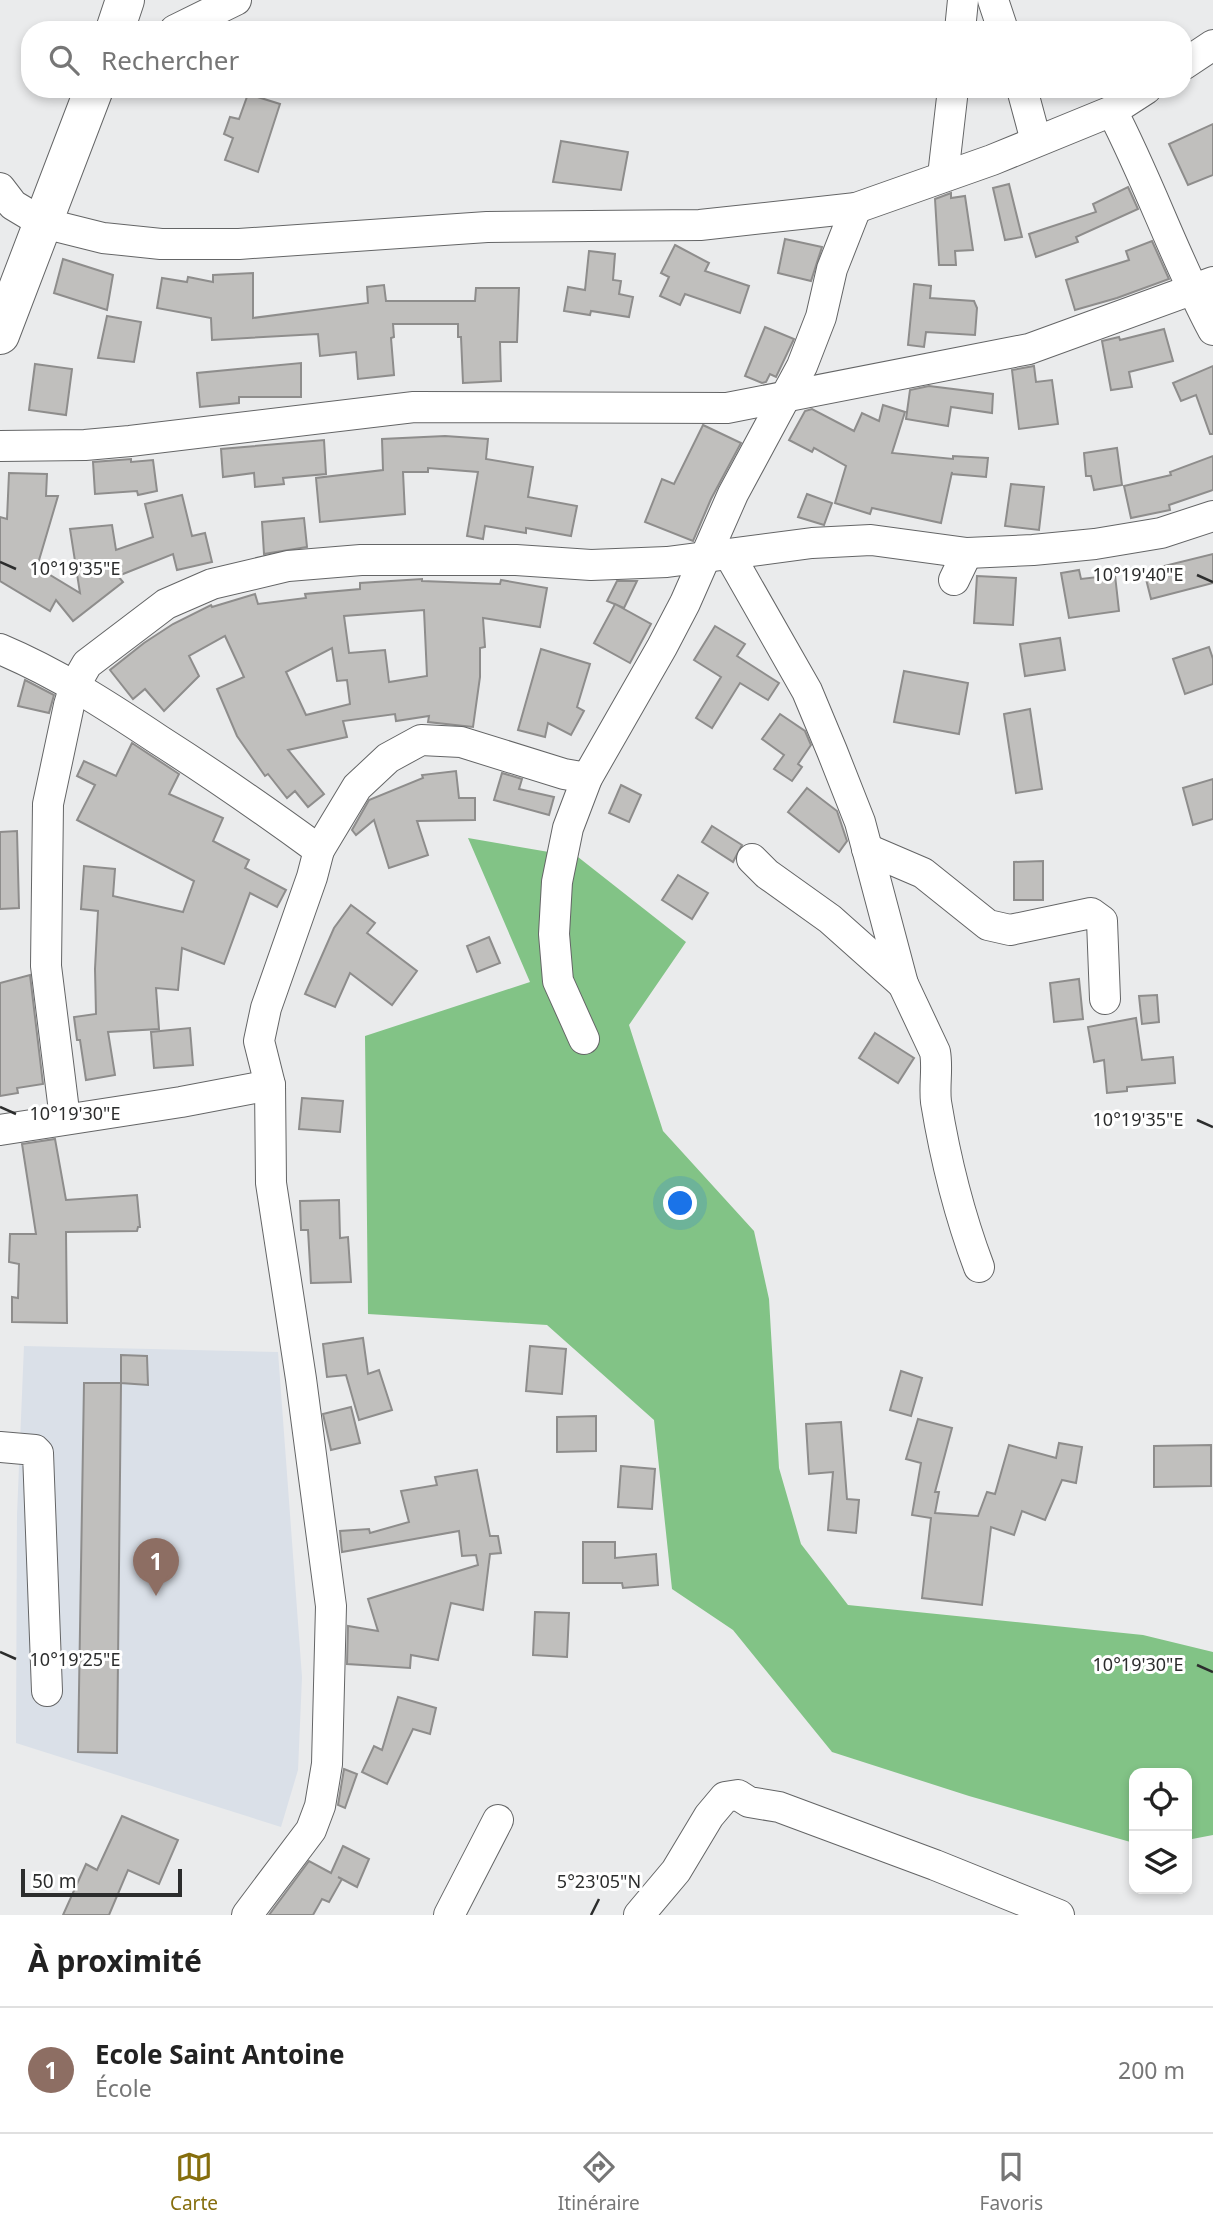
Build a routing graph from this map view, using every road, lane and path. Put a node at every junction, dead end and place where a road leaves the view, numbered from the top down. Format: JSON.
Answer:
{"nodes":[{"id":1,"x":125,"y":0,"type":"edge"},
{"id":2,"x":236,"y":0,"type":"edge"},
{"id":3,"x":963,"y":0,"type":"edge"},
{"id":4,"x":993,"y":0,"type":"edge"},
{"id":5,"x":118,"y":21,"type":"edge"},
{"id":6,"x":193,"y":21,"type":"edge"},
{"id":7,"x":961,"y":21,"type":"edge"},
{"id":8,"x":1000,"y":21,"type":"edge"},
{"id":9,"x":1213,"y":45,"type":"edge"},
{"id":10,"x":1192,"y":59,"type":"edge"},
{"id":11,"x":90,"y":98,"type":"edge"},
{"id":12,"x":952,"y":98,"type":"edge"},
{"id":13,"x":1024,"y":98,"type":"edge"},
{"id":14,"x":1132,"y":98,"type":"edge"},
{"id":15,"x":1112,"y":111,"type":"junction"},
{"id":16,"x":1036,"y":141,"type":"junction"},
{"id":17,"x":943,"y":176,"type":"junction"},
{"id":18,"x":0,"y":188,"type":"edge"},
{"id":19,"x":856,"y":208,"type":"junction"},
{"id":20,"x":43,"y":223,"type":"junction"},
{"id":21,"x":1203,"y":287,"type":"edge"},
{"id":22,"x":1213,"y":330,"type":"edge"},
{"id":23,"x":0,"y":335,"type":"edge"},
{"id":24,"x":788,"y":396,"type":"junction"},
{"id":25,"x":0,"y":446,"type":"edge"},
{"id":26,"x":1213,"y":516,"type":"edge"},
{"id":27,"x":967,"y":553,"type":"junction"},
{"id":28,"x":717,"y":556,"type":"junction"},
{"id":29,"x":954,"y":580,"type":"dead end"},
{"id":30,"x":0,"y":649,"type":"edge"},
{"id":31,"x":75,"y":685,"type":"junction"},
{"id":32,"x":586,"y":778,"type":"junction"},
{"id":33,"x":867,"y":849,"type":"junction"},
{"id":34,"x":319,"y":850,"type":"junction"},
{"id":35,"x":752,"y":859,"type":"dead end"},
{"id":36,"x":903,"y":984,"type":"junction"},
{"id":37,"x":1105,"y":999,"type":"dead end"},
{"id":38,"x":584,"y":1039,"type":"dead end"},
{"id":39,"x":271,"y":1085,"type":"junction"},
{"id":40,"x":65,"y":1119,"type":"junction"},
{"id":41,"x":0,"y":1130,"type":"edge"},
{"id":42,"x":979,"y":1267,"type":"dead end"},
{"id":43,"x":0,"y":1447,"type":"edge"},
{"id":44,"x":47,"y":1690,"type":"dead end"},
{"id":45,"x":498,"y":1820,"type":"dead end"},
{"id":46,"x":247,"y":1915,"type":"edge"},
{"id":47,"x":449,"y":1915,"type":"edge"},
{"id":48,"x":639,"y":1915,"type":"edge"},
{"id":49,"x":1059,"y":1915,"type":"edge"}],
"edges":[{"from":1,"to":5,"type":"main road"},
{"from":2,"to":6,"type":"street"},
{"from":3,"to":7,"type":"street"},
{"from":4,"to":8,"type":"street"},
{"from":9,"to":10,"type":"street"},
{"from":11,"to":20,"type":"main road"},
{"from":12,"to":17,"type":"street"},
{"from":13,"to":16,"type":"street"},
{"from":14,"to":15,"type":"street"},
{"from":15,"to":16,"type":"street"},
{"from":15,"to":21,"type":"street"},
{"from":16,"to":17,"type":"street"},
{"from":17,"to":19,"type":"street"},
{"from":18,"to":20,"type":"street"},
{"from":19,"to":20,"type":"street"},
{"from":19,"to":24,"type":"street"},
{"from":20,"to":23,"type":"main road"},
{"from":21,"to":22,"type":"street"},
{"from":21,"to":24,"type":"street"},
{"from":24,"to":25,"type":"street"},
{"from":24,"to":28,"type":"street"},
{"from":26,"to":27,"type":"street"},
{"from":27,"to":28,"type":"street"},
{"from":27,"to":29,"type":"street"},
{"from":28,"to":31,"type":"street"},
{"from":28,"to":32,"type":"street"},
{"from":28,"to":33,"type":"street"},
{"from":30,"to":31,"type":"street"},
{"from":31,"to":34,"type":"street"},
{"from":31,"to":40,"type":"street"},
{"from":32,"to":34,"type":"street"},
{"from":32,"to":38,"type":"street"},
{"from":33,"to":36,"type":"street"},
{"from":33,"to":37,"type":"street"},
{"from":34,"to":39,"type":"street"},
{"from":35,"to":36,"type":"street"},
{"from":36,"to":42,"type":"street"},
{"from":39,"to":40,"type":"street"},
{"from":39,"to":46,"type":"street"},
{"from":40,"to":41,"type":"street"},
{"from":43,"to":44,"type":"street"},
{"from":45,"to":47,"type":"street"},
{"from":48,"to":49,"type":"street"}]}
